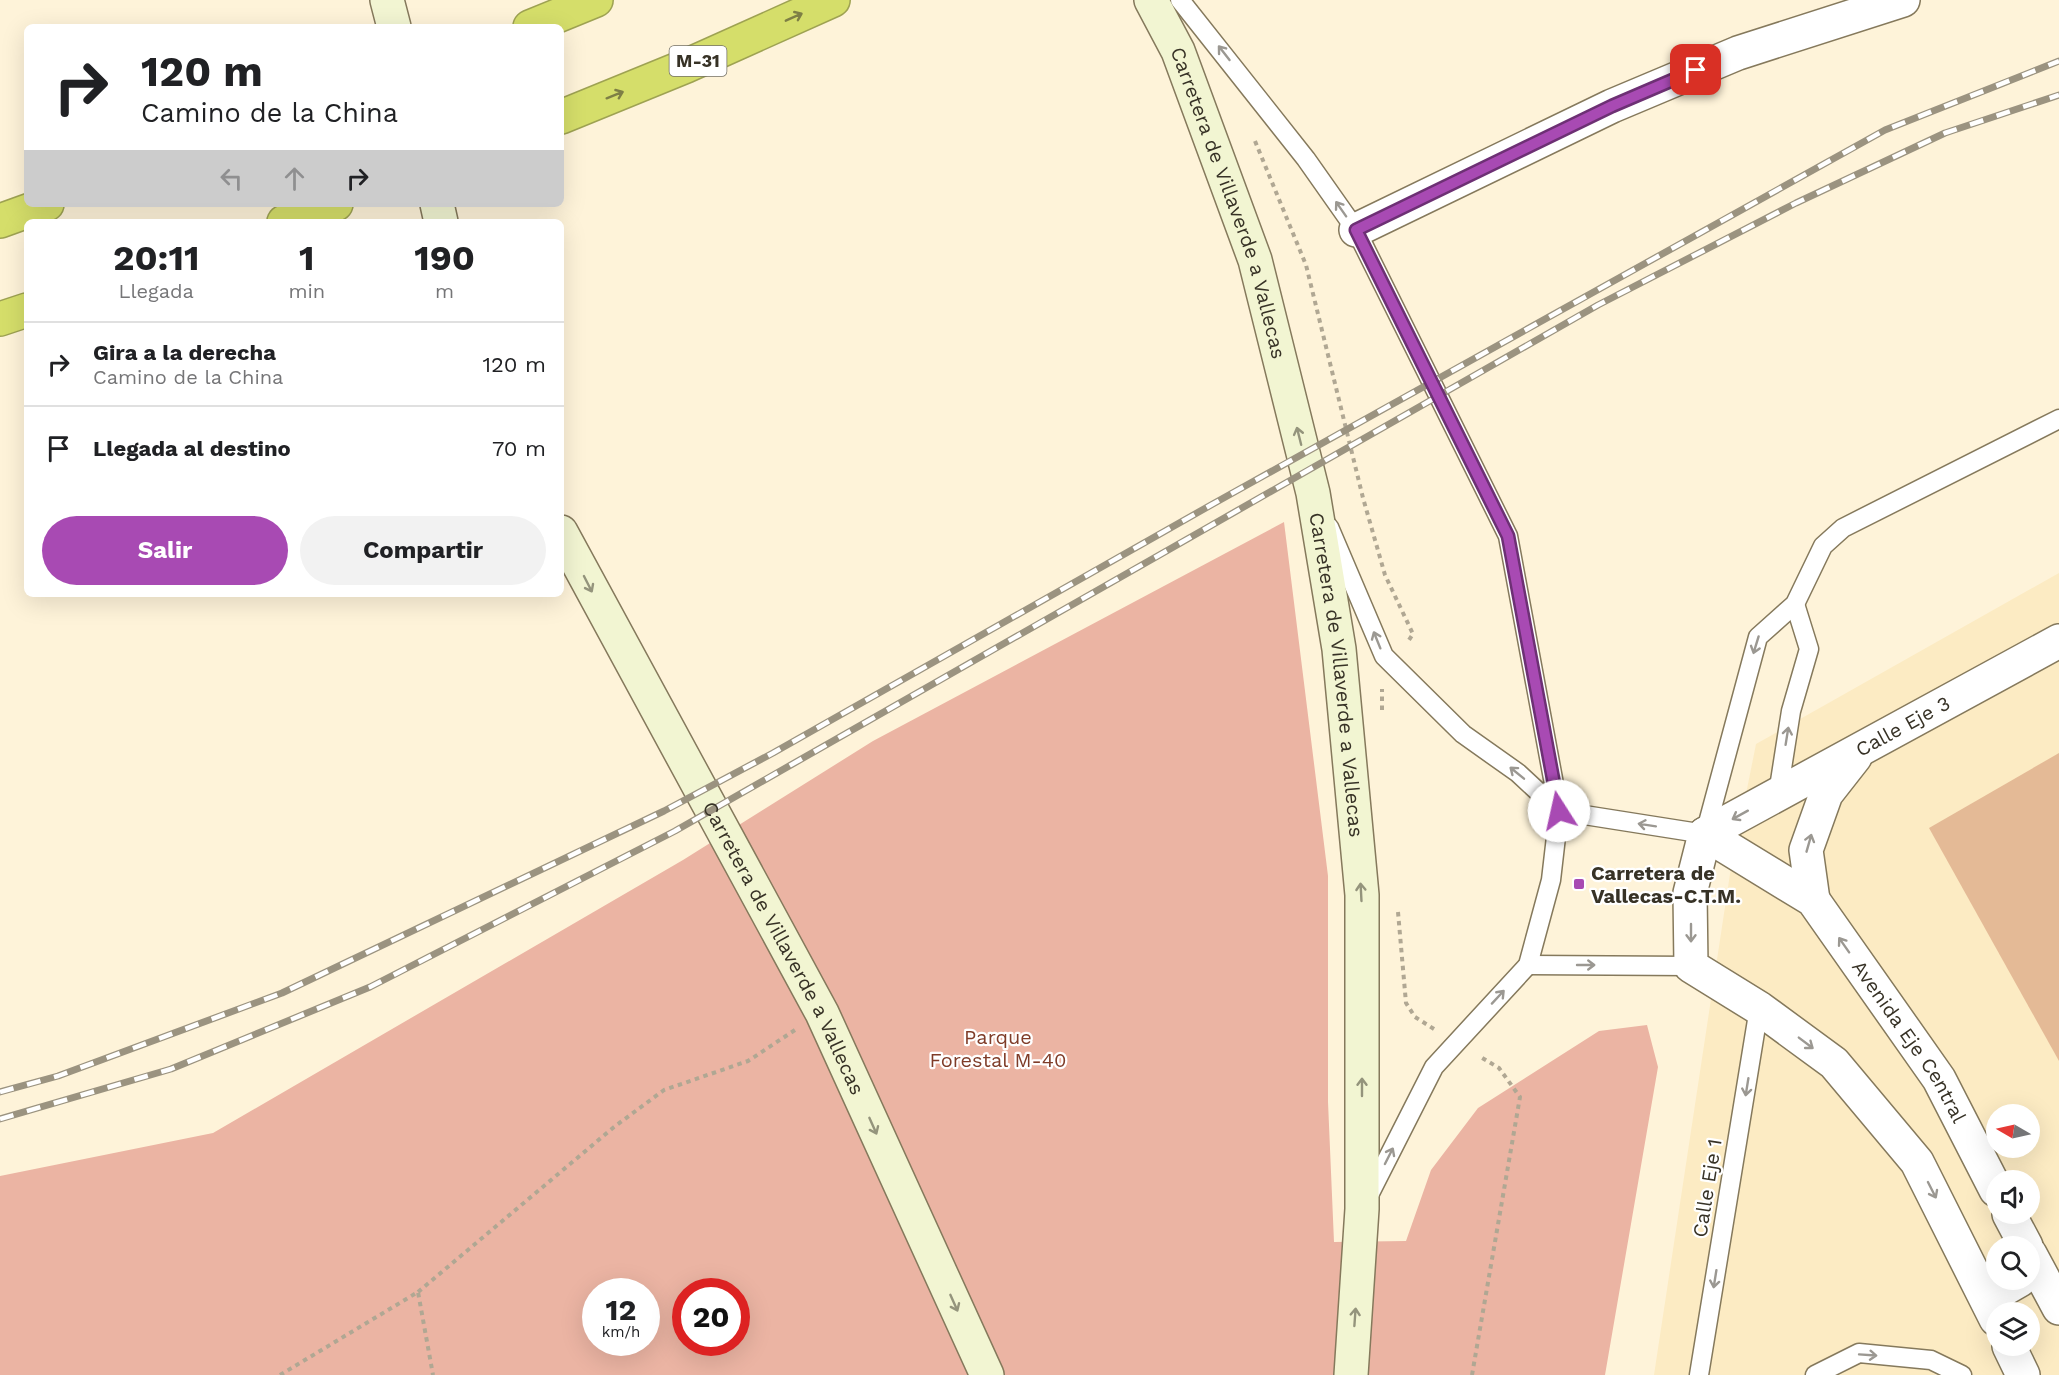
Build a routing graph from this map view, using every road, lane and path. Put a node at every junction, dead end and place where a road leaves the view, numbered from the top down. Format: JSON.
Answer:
{"nodes":[{"id":1,"x":596,"y":0,"type":"edge"},
{"id":2,"x":833,"y":0,"type":"edge"},
{"id":3,"x":1151,"y":0,"type":"edge"},
{"id":4,"x":1180,"y":0,"type":"edge"},
{"id":5,"x":1903,"y":0,"type":"edge"},
{"id":6,"x":538,"y":24,"type":"edge"},
{"id":7,"x":564,"y":116,"type":"edge"},
{"id":8,"x":1251,"y":130,"type":"dead end"},
{"id":9,"x":39,"y":207,"type":"edge"},
{"id":10,"x":327,"y":207,"type":"edge"},
{"id":11,"x":293,"y":219,"type":"edge"},
{"id":12,"x":0,"y":221,"type":"edge"},
{"id":13,"x":1356,"y":230,"type":"junction"},
{"id":14,"x":24,"y":311,"type":"edge"},
{"id":15,"x":0,"y":319,"type":"edge"},
{"id":16,"x":2059,"y":419,"type":"edge"},
{"id":17,"x":1313,"y":493,"type":"junction"},
{"id":18,"x":564,"y":538,"type":"edge"},
{"id":19,"x":1795,"y":604,"type":"junction"},
{"id":20,"x":2059,"y":641,"type":"edge"},
{"id":21,"x":1404,"y":648,"type":"dead end"},
{"id":22,"x":1865,"y":745,"type":"junction"},
{"id":23,"x":1778,"y":794,"type":"junction"},
{"id":24,"x":1559,"y":811,"type":"junction"},
{"id":25,"x":1705,"y":834,"type":"junction"},
{"id":26,"x":1813,"y":900,"type":"junction"},
{"id":27,"x":1528,"y":965,"type":"junction"},
{"id":28,"x":1691,"y":966,"type":"junction"},
{"id":29,"x":1760,"y":1008,"type":"junction"},
{"id":30,"x":760,"y":1052,"type":"dead end"},
{"id":31,"x":1499,"y":1068,"type":"dead end"},
{"id":32,"x":1986,"y":1171,"type":"edge"},
{"id":33,"x":1362,"y":1209,"type":"junction"},
{"id":34,"x":2040,"y":1274,"type":"edge"},
{"id":35,"x":2009,"y":1290,"type":"edge"},
{"id":36,"x":418,"y":1292,"type":"junction"},
{"id":37,"x":1988,"y":1302,"type":"edge"},
{"id":38,"x":1998,"y":1302,"type":"edge"},
{"id":39,"x":2059,"y":1308,"type":"edge"},
{"id":40,"x":2014,"y":1356,"type":"edge"},
{"id":41,"x":280,"y":1375,"type":"edge"},
{"id":42,"x":433,"y":1375,"type":"edge"},
{"id":43,"x":987,"y":1375,"type":"edge"},
{"id":44,"x":1351,"y":1375,"type":"edge"},
{"id":45,"x":1472,"y":1375,"type":"edge"},
{"id":46,"x":1699,"y":1375,"type":"edge"},
{"id":47,"x":1815,"y":1375,"type":"edge"},
{"id":48,"x":1962,"y":1375,"type":"edge"},
{"id":49,"x":2023,"y":1375,"type":"edge"}],
"edges":[{"from":1,"to":6,"type":"highway"},
{"from":7,"to":2,"type":"highway","number":"M-31","one_way":true},
{"from":17,"to":3,"type":"main road","name":"Carretera de Villaverde a Vallecas","one_way":true},
{"from":13,"to":4,"type":"lane","one_way":true},
{"from":5,"to":13,"type":"street"},
{"from":8,"to":21,"type":"path"},
{"from":9,"to":12,"type":"highway"},
{"from":10,"to":11,"type":"highway"},
{"from":13,"to":24,"type":"lane"},
{"from":14,"to":15,"type":"highway"},
{"from":16,"to":19,"type":"lane"},
{"from":24,"to":17,"type":"lane","one_way":true},
{"from":33,"to":17,"type":"main road","name":"Carretera de Villaverde a Vallecas","one_way":true},
{"from":18,"to":43,"type":"main road","name":"Carretera de Villaverde a Vallecas","one_way":true},
{"from":23,"to":19,"type":"lane","one_way":true},
{"from":19,"to":25,"type":"lane","one_way":true},
{"from":20,"to":22,"type":"street","name":"Calle Eje 3"},
{"from":22,"to":23,"type":"street"},
{"from":26,"to":22,"type":"street","name":"Calle Eje 3","one_way":true},
{"from":23,"to":25,"type":"street","one_way":true},
{"from":25,"to":24,"type":"lane","one_way":true},
{"from":24,"to":27,"type":"lane"},
{"from":25,"to":26,"type":"street"},
{"from":25,"to":28,"type":"street","one_way":true},
{"from":32,"to":26,"type":"street","name":"Avenida Eje Central","one_way":true},
{"from":27,"to":28,"type":"lane","one_way":true},
{"from":33,"to":27,"type":"lane","one_way":true},
{"from":28,"to":29,"type":"street"},
{"from":29,"to":37,"type":"street","one_way":true},
{"from":29,"to":46,"type":"lane","name":"Calle Eje 1","one_way":true},
{"from":30,"to":36,"type":"path"},
{"from":31,"to":45,"type":"path"},
{"from":44,"to":33,"type":"main road","name":"Carretera de Villaverde a Vallecas","one_way":true},
{"from":34,"to":39,"type":"street"},
{"from":35,"to":38,"type":"street"},
{"from":36,"to":41,"type":"path"},
{"from":36,"to":42,"type":"path"},
{"from":40,"to":49,"type":"street"},
{"from":47,"to":48,"type":"lane","one_way":true}]}
